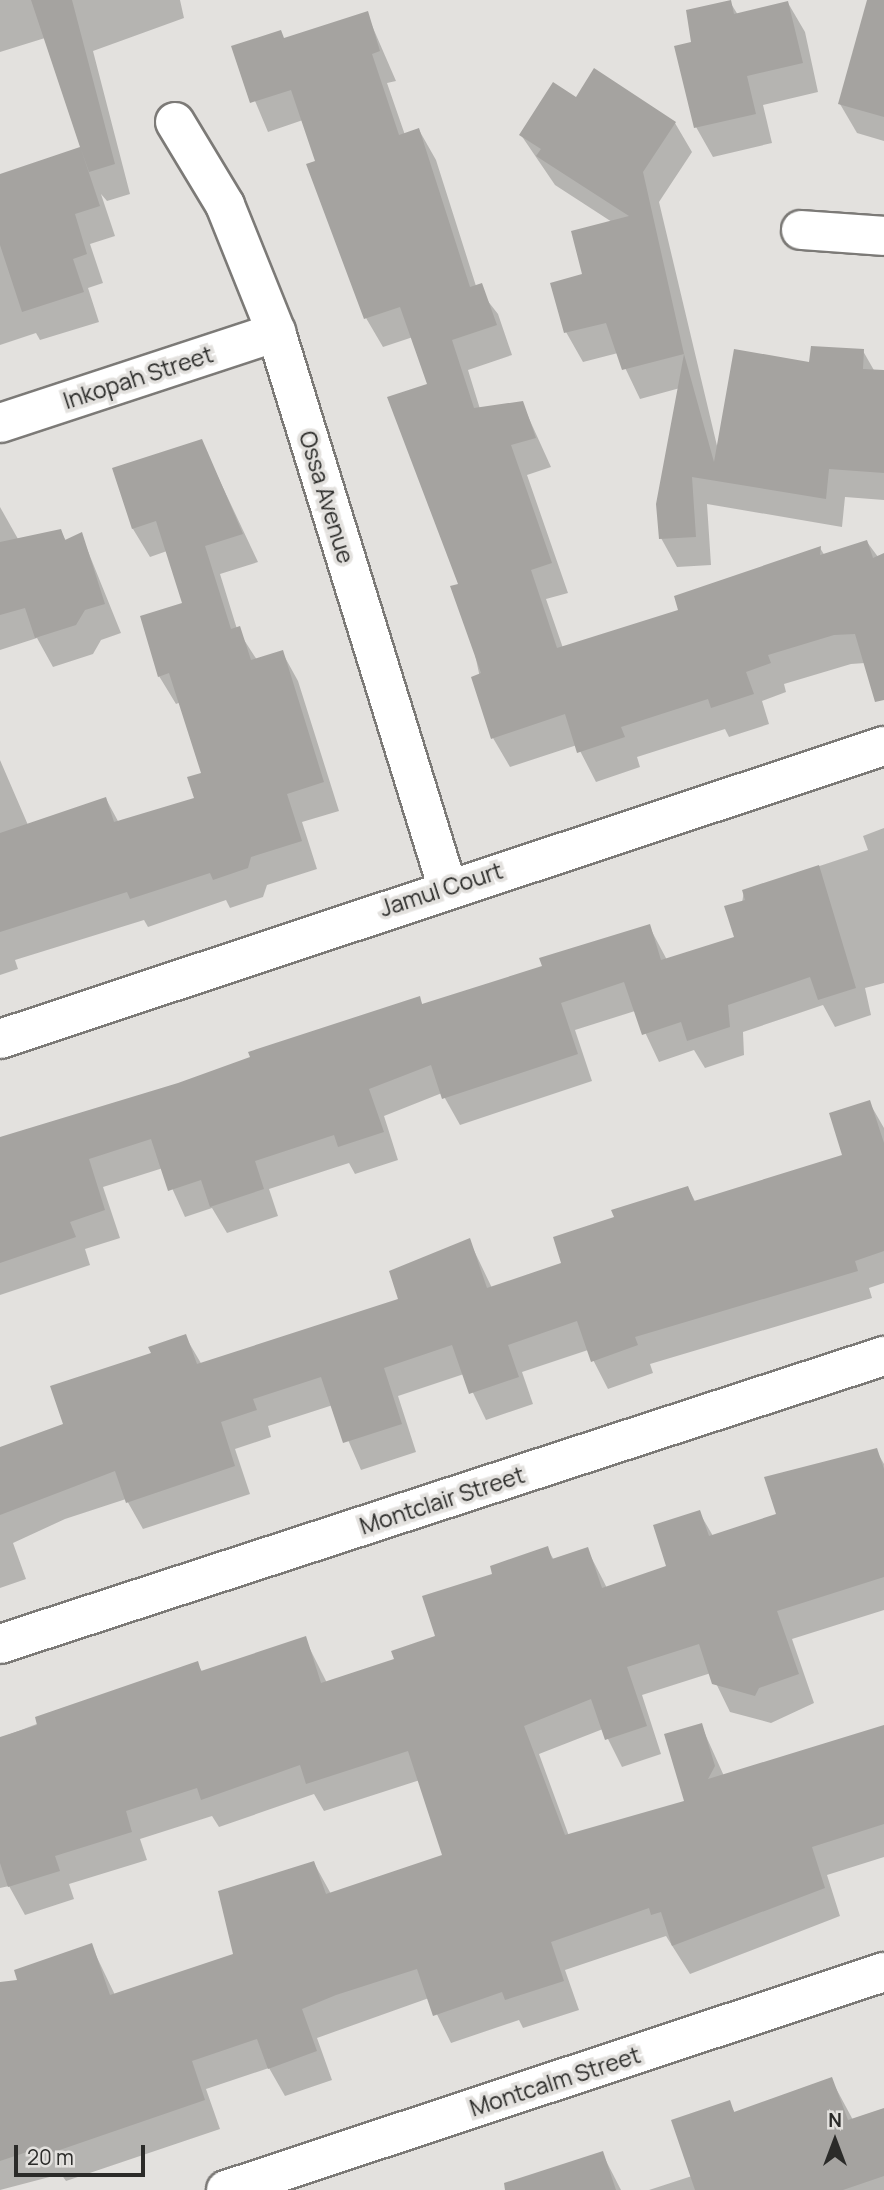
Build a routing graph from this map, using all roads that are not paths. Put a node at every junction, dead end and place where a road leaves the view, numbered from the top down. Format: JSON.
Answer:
{"nodes":[{"id":1,"x":175,"y":122,"type":"dead end"},
{"id":2,"x":802,"y":230,"type":"dead end"},
{"id":3,"x":884,"y":236,"type":"edge"},
{"id":4,"x":276,"y":332,"type":"junction"},
{"id":5,"x":0,"y":423,"type":"edge"},
{"id":6,"x":884,"y":746,"type":"edge"},
{"id":7,"x":447,"y":886,"type":"junction"},
{"id":8,"x":0,"y":1039,"type":"edge"},
{"id":9,"x":884,"y":1356,"type":"edge"},
{"id":10,"x":0,"y":1644,"type":"edge"},
{"id":11,"x":884,"y":1972,"type":"edge"},
{"id":12,"x":226,"y":2190,"type":"edge"}],
"edges":[{"from":1,"to":4,"type":"street","name":"Ossa Avenue"},
{"from":2,"to":3,"type":"street"},
{"from":4,"to":5,"type":"street","name":"Inkopah Street"},
{"from":4,"to":7,"type":"street","name":"Ossa Avenue"},
{"from":6,"to":7,"type":"street","name":"Jamul Court"},
{"from":7,"to":8,"type":"street","name":"Jamul Court"},
{"from":9,"to":10,"type":"street","name":"Montclair Street"},
{"from":11,"to":12,"type":"street","name":"Montcalm Street"}]}
